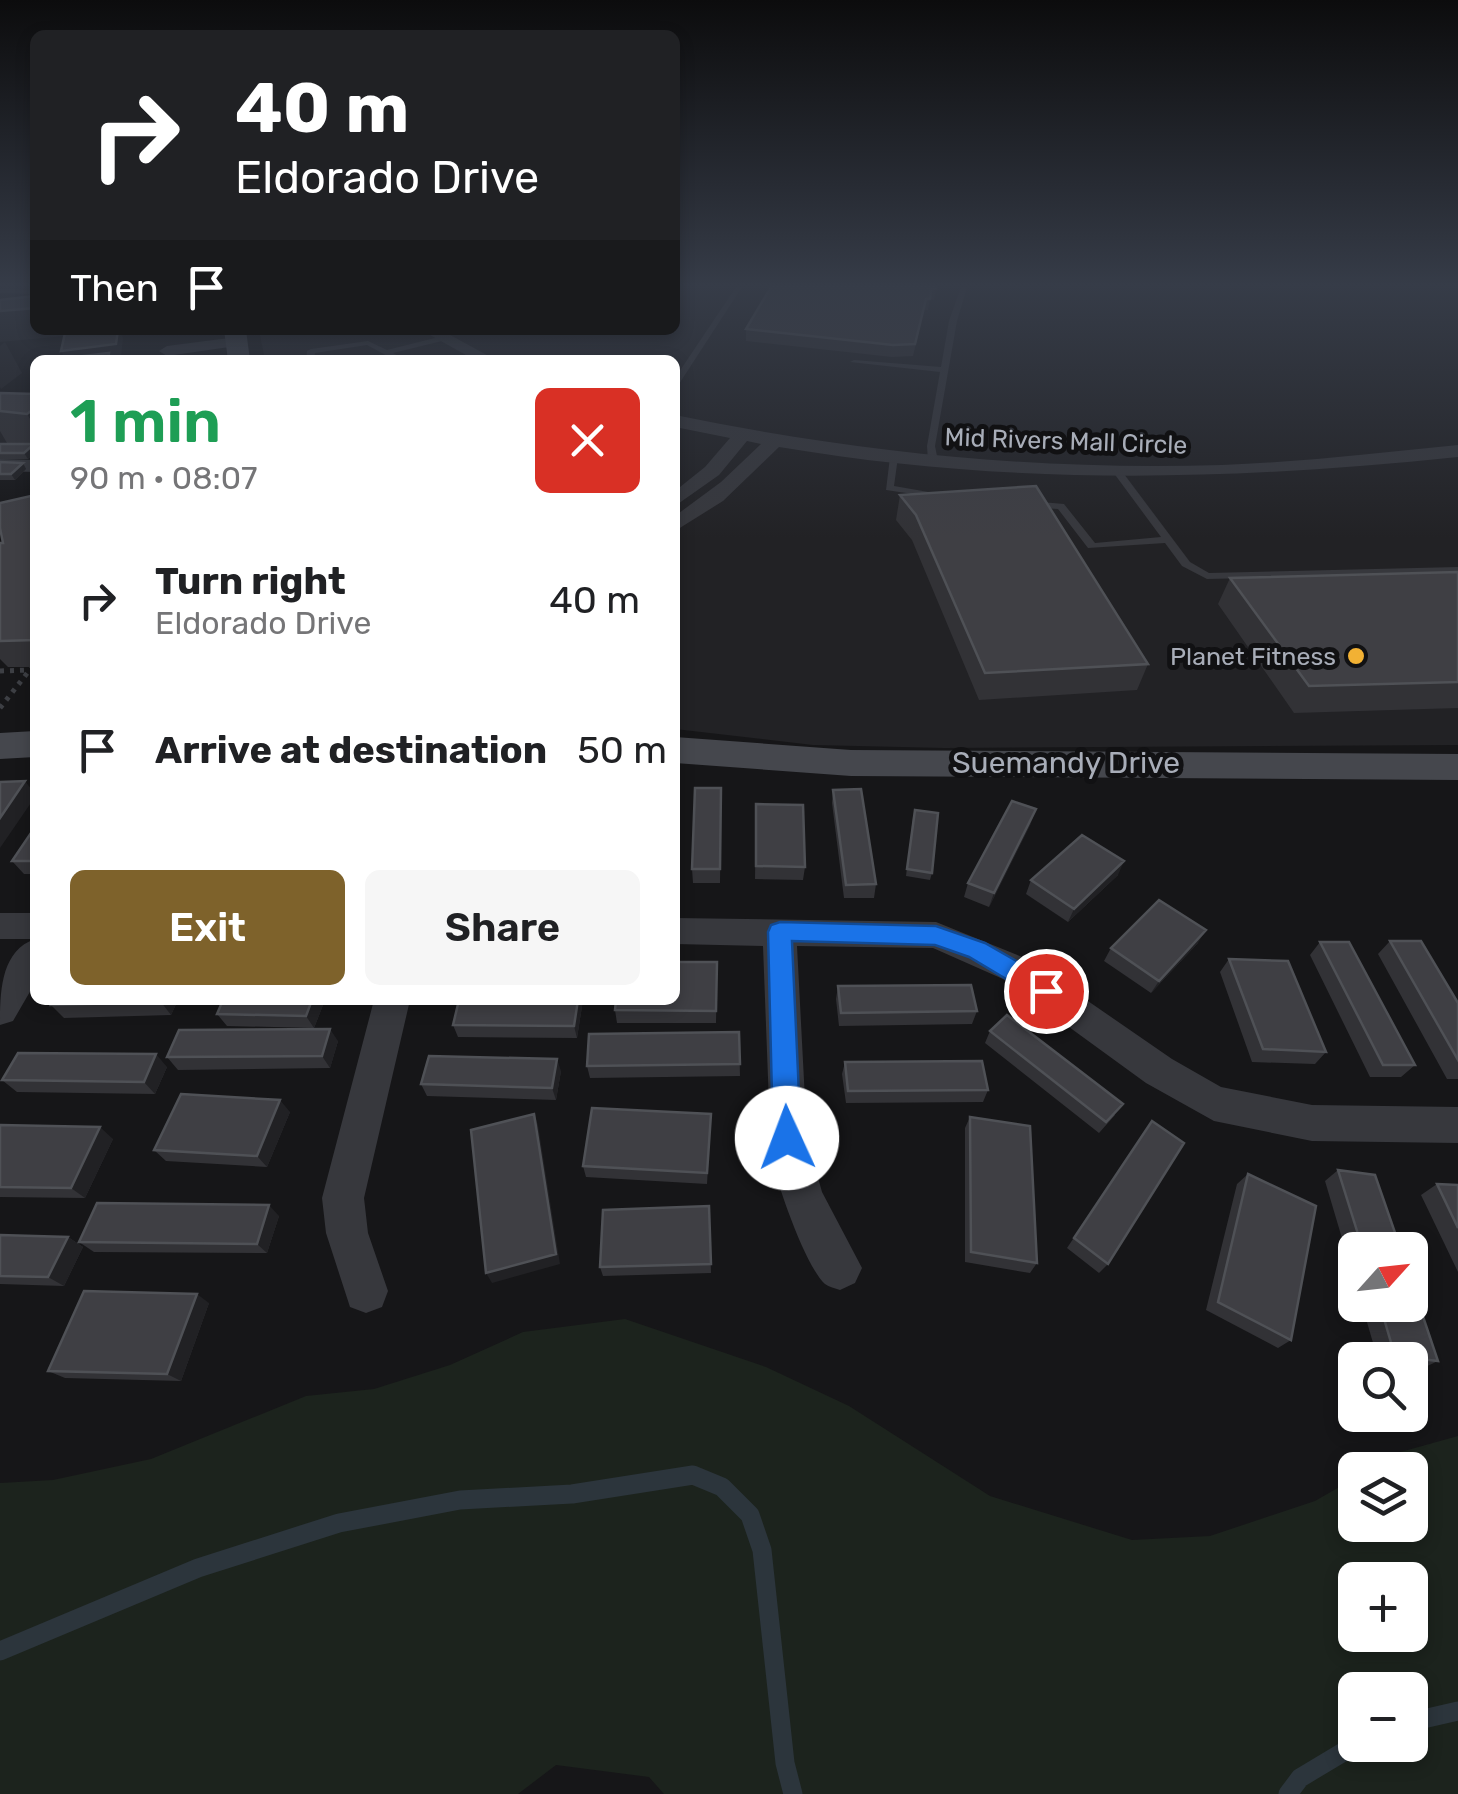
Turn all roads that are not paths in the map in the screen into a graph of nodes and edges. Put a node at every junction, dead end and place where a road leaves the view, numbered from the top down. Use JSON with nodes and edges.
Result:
{"nodes":[{"id":1,"x":945,"y":370,"type":"edge"},
{"id":2,"x":680,"y":423,"type":"edge"},
{"id":3,"x":741,"y":435,"type":"junction"},
{"id":4,"x":774,"y":440,"type":"junction"},
{"id":5,"x":1458,"y":451,"type":"edge"},
{"id":6,"x":1433,"y":454,"type":"junction"},
{"id":7,"x":894,"y":457,"type":"junction"},
{"id":8,"x":932,"y":461,"type":"junction"},
{"id":9,"x":0,"y":465,"type":"edge"},
{"id":10,"x":30,"y":466,"type":"edge"},
{"id":11,"x":1458,"y":471,"type":"edge"},
{"id":12,"x":1118,"y":472,"type":"junction"},
{"id":13,"x":680,"y":497,"type":"edge"},
{"id":14,"x":950,"y":498,"type":"edge"},
{"id":15,"x":1024,"y":503,"type":"edge"},
{"id":16,"x":680,"y":522,"type":"edge"},
{"id":17,"x":1168,"y":540,"type":"junction"},
{"id":18,"x":1458,"y":570,"type":"edge"},
{"id":19,"x":30,"y":744,"type":"edge"},
{"id":20,"x":0,"y":746,"type":"edge"},
{"id":21,"x":680,"y":750,"type":"edge"},
{"id":22,"x":1458,"y":767,"type":"edge"},
{"id":23,"x":0,"y":926,"type":"edge"},
{"id":24,"x":30,"y":926,"type":"edge"},
{"id":25,"x":680,"y":931,"type":"edge"},
{"id":26,"x":780,"y":932,"type":"junction"},
{"id":27,"x":30,"y":961,"type":"edge"},
{"id":28,"x":391,"y":1005,"type":"edge"},
{"id":29,"x":0,"y":1010,"type":"edge"},
{"id":30,"x":1458,"y":1125,"type":"edge"},
{"id":31,"x":840,"y":1268,"type":"dead end"},
{"id":32,"x":366,"y":1291,"type":"dead end"}],
"edges":[{"from":1,"to":8,"type":"lane"},
{"from":2,"to":3,"type":"street","name":"Mid Rivers Mall Circle"},
{"from":3,"to":4,"type":"street","name":"Mid Rivers Mall Circle"},
{"from":3,"to":13,"type":"street"},
{"from":4,"to":7,"type":"street","name":"Mid Rivers Mall Circle"},
{"from":4,"to":16,"type":"street"},
{"from":5,"to":6,"type":"street","name":"Mid Rivers Mall Circle"},
{"from":6,"to":11,"type":"street"},
{"from":6,"to":12,"type":"street","name":"Mid Rivers Mall Circle"},
{"from":7,"to":8,"type":"street","name":"Mid Rivers Mall Circle"},
{"from":7,"to":14,"type":"lane"},
{"from":8,"to":12,"type":"street","name":"Mid Rivers Mall Circle"},
{"from":9,"to":10,"type":"street"},
{"from":12,"to":17,"type":"lane"},
{"from":15,"to":17,"type":"lane"},
{"from":17,"to":18,"type":"lane"},
{"from":19,"to":20,"type":"street"},
{"from":21,"to":22,"type":"street","name":"Suemandy Drive"},
{"from":23,"to":24,"type":"street"},
{"from":25,"to":26,"type":"street"},
{"from":26,"to":30,"type":"street"},
{"from":26,"to":31,"type":"street"},
{"from":27,"to":29,"type":"street"},
{"from":28,"to":32,"type":"street"}]}
